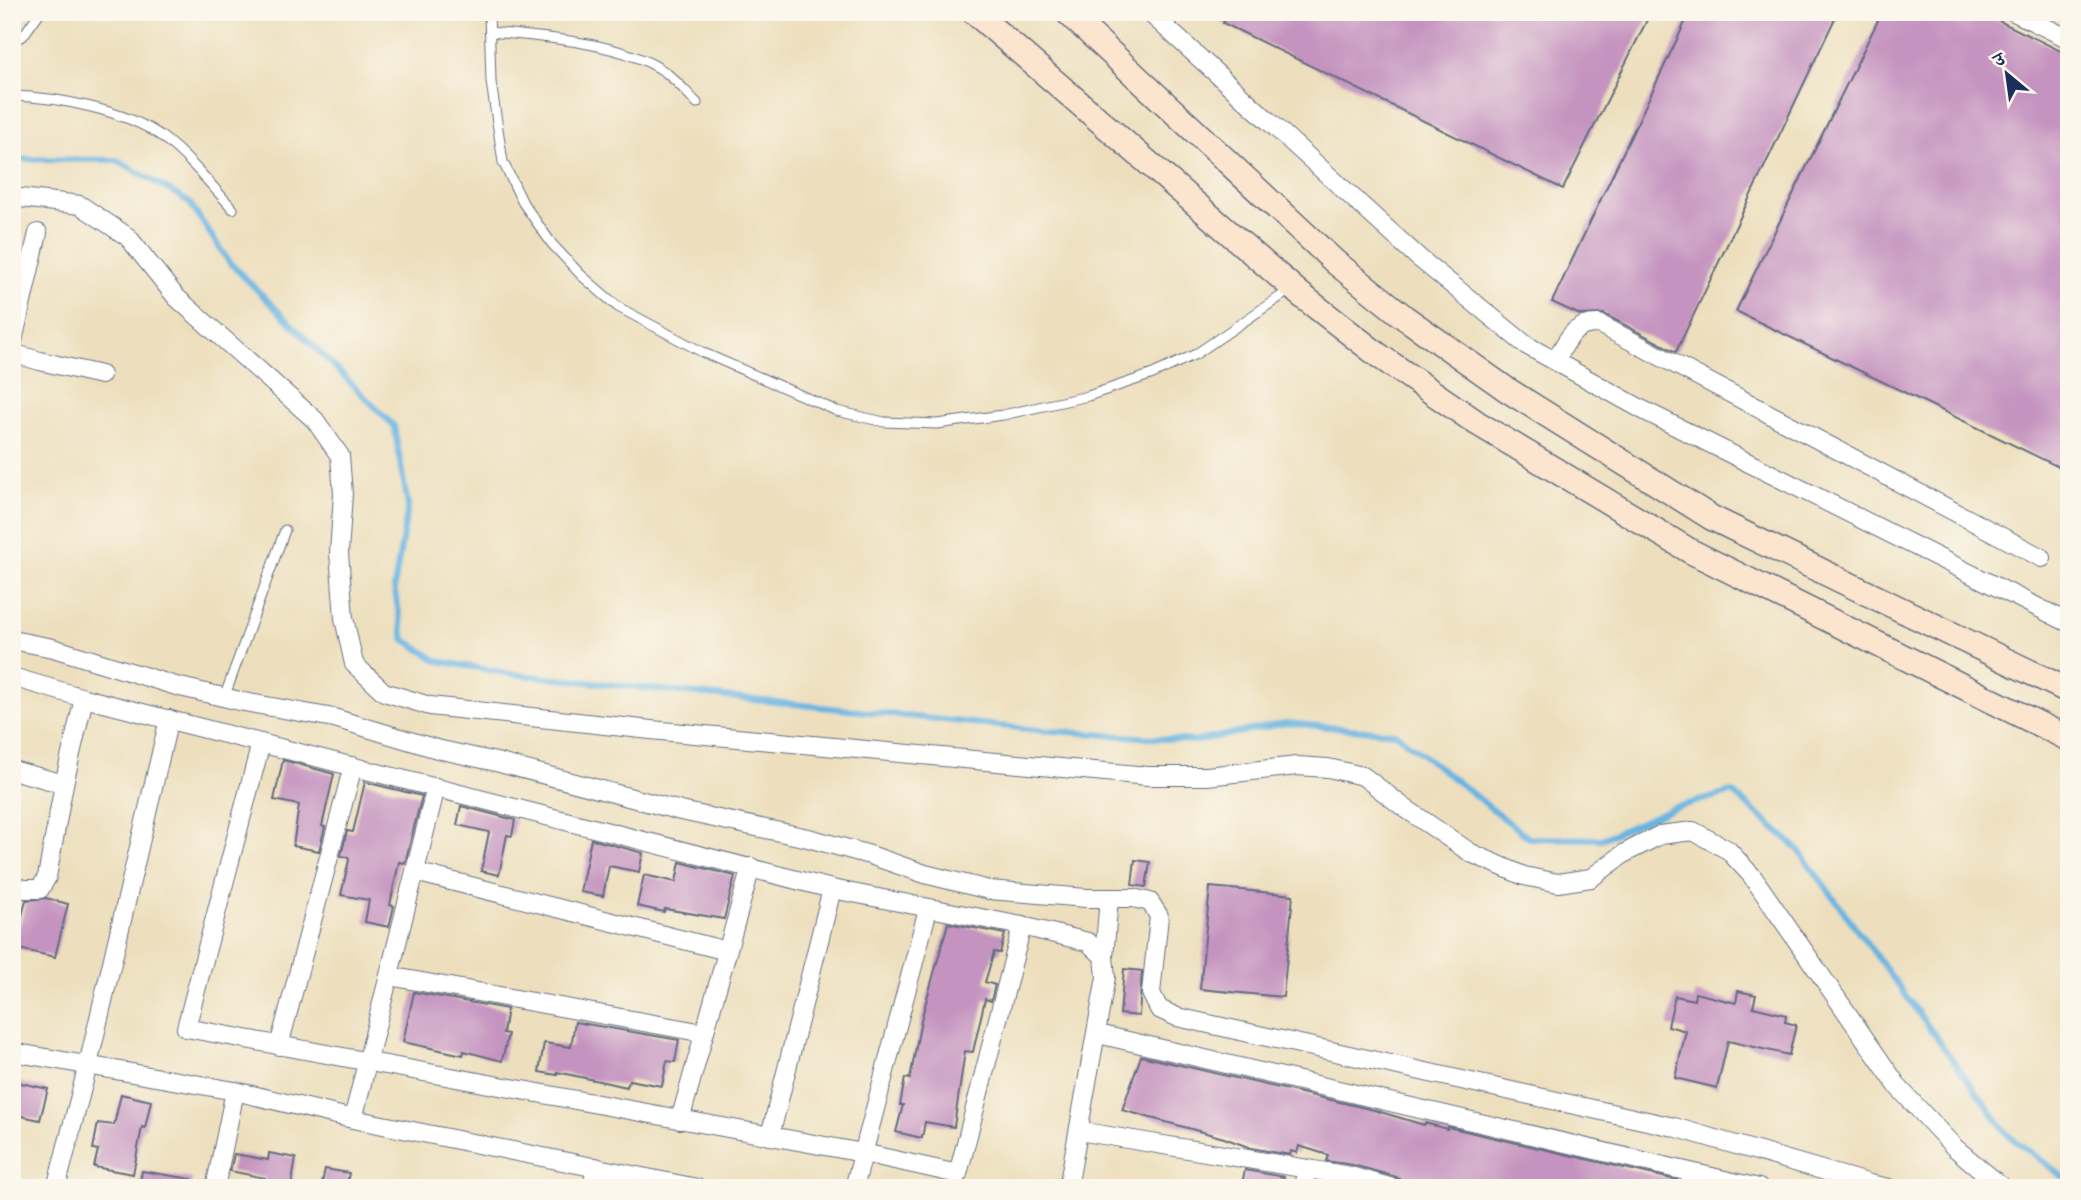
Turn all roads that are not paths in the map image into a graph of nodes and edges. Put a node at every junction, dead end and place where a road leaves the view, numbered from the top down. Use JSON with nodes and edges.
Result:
{"nodes":[{"id":1,"x":40,"y":12,"type":"edge"},
{"id":2,"x":489,"y":12,"type":"edge"},
{"id":3,"x":974,"y":12,"type":"edge"},
{"id":4,"x":1067,"y":12,"type":"edge"},
{"id":5,"x":1149,"y":12,"type":"edge"},
{"id":6,"x":2014,"y":12,"type":"edge"},
{"id":7,"x":490,"y":32,"type":"junction"},
{"id":8,"x":2069,"y":39,"type":"edge"},
{"id":9,"x":12,"y":41,"type":"edge"},
{"id":10,"x":12,"y":96,"type":"edge"},
{"id":11,"x":697,"y":103,"type":"dead end"},
{"id":12,"x":12,"y":197,"type":"edge"},
{"id":13,"x":233,"y":209,"type":"dead end"},
{"id":14,"x":38,"y":233,"type":"dead end"},
{"id":15,"x":1293,"y":288,"type":"junction"},
{"id":16,"x":12,"y":345,"type":"edge"},
{"id":17,"x":12,"y":353,"type":"edge"},
{"id":18,"x":1555,"y":361,"type":"junction"},
{"id":19,"x":101,"y":375,"type":"dead end"},
{"id":20,"x":285,"y":530,"type":"dead end"},
{"id":21,"x":2042,"y":558,"type":"dead end"},
{"id":22,"x":2069,"y":623,"type":"edge"},
{"id":23,"x":12,"y":640,"type":"edge"},
{"id":24,"x":12,"y":677,"type":"edge"},
{"id":25,"x":2069,"y":691,"type":"edge"},
{"id":26,"x":84,"y":698,"type":"junction"},
{"id":27,"x":225,"y":698,"type":"junction"},
{"id":28,"x":169,"y":719,"type":"junction"},
{"id":29,"x":2069,"y":739,"type":"edge"},
{"id":30,"x":261,"y":743,"type":"junction"},
{"id":31,"x":353,"y":766,"type":"junction"},
{"id":32,"x":12,"y":770,"type":"edge"},
{"id":33,"x":64,"y":784,"type":"junction"},
{"id":34,"x":436,"y":787,"type":"junction"},
{"id":35,"x":751,"y":867,"type":"junction"},
{"id":36,"x":415,"y":872,"type":"junction"},
{"id":37,"x":12,"y":886,"type":"edge"},
{"id":38,"x":832,"y":888,"type":"junction"},
{"id":39,"x":1110,"y":898,"type":"junction"},
{"id":40,"x":928,"y":909,"type":"junction"},
{"id":41,"x":1022,"y":926,"type":"junction"},
{"id":42,"x":727,"y":951,"type":"junction"},
{"id":43,"x":1104,"y":957,"type":"junction"},
{"id":44,"x":389,"y":976,"type":"junction"},
{"id":45,"x":704,"y":1033,"type":"junction"},
{"id":46,"x":1098,"y":1034,"type":"junction"},
{"id":47,"x":279,"y":1046,"type":"junction"},
{"id":48,"x":12,"y":1052,"type":"edge"},
{"id":49,"x":368,"y":1062,"type":"junction"},
{"id":50,"x":88,"y":1065,"type":"junction"},
{"id":51,"x":235,"y":1091,"type":"junction"},
{"id":52,"x":353,"y":1119,"type":"junction"},
{"id":53,"x":680,"y":1120,"type":"junction"},
{"id":54,"x":1079,"y":1131,"type":"junction"},
{"id":55,"x":770,"y":1136,"type":"junction"},
{"id":56,"x":863,"y":1153,"type":"junction"},
{"id":57,"x":596,"y":1167,"type":"junction"},
{"id":58,"x":1308,"y":1169,"type":"junction"},
{"id":59,"x":56,"y":1188,"type":"edge"},
{"id":60,"x":215,"y":1188,"type":"edge"},
{"id":61,"x":592,"y":1188,"type":"edge"},
{"id":62,"x":697,"y":1188,"type":"edge"},
{"id":63,"x":853,"y":1188,"type":"edge"},
{"id":64,"x":1068,"y":1188,"type":"edge"},
{"id":65,"x":1303,"y":1188,"type":"edge"},
{"id":66,"x":1393,"y":1188,"type":"edge"},
{"id":67,"x":1759,"y":1188,"type":"edge"},
{"id":68,"x":1889,"y":1188,"type":"edge"},
{"id":69,"x":2003,"y":1188,"type":"edge"}],
"edges":[{"from":1,"to":9,"type":"lane"},
{"from":2,"to":7,"type":"lane"},
{"from":3,"to":15,"type":"main road"},
{"from":4,"to":25,"type":"main road"},
{"from":5,"to":18,"type":"street"},
{"from":6,"to":8,"type":"street"},
{"from":7,"to":11,"type":"lane"},
{"from":7,"to":15,"type":"lane"},
{"from":10,"to":13,"type":"lane"},
{"from":12,"to":69,"type":"street"},
{"from":14,"to":16,"type":"street"},
{"from":15,"to":29,"type":"main road"},
{"from":17,"to":19,"type":"street"},
{"from":18,"to":21,"type":"street"},
{"from":18,"to":22,"type":"street"},
{"from":20,"to":27,"type":"lane"},
{"from":23,"to":27,"type":"street"},
{"from":24,"to":26,"type":"street"},
{"from":26,"to":28,"type":"street"},
{"from":26,"to":33,"type":"street"},
{"from":27,"to":39,"type":"street"},
{"from":28,"to":30,"type":"street"},
{"from":28,"to":50,"type":"street"},
{"from":30,"to":31,"type":"street"},
{"from":30,"to":47,"type":"street"},
{"from":31,"to":34,"type":"street"},
{"from":31,"to":47,"type":"street"},
{"from":32,"to":33,"type":"street"},
{"from":33,"to":37,"type":"street"},
{"from":34,"to":35,"type":"street"},
{"from":34,"to":36,"type":"street"},
{"from":35,"to":38,"type":"street"},
{"from":35,"to":42,"type":"street"},
{"from":36,"to":42,"type":"street"},
{"from":36,"to":44,"type":"street"},
{"from":38,"to":40,"type":"street"},
{"from":38,"to":55,"type":"street"},
{"from":39,"to":43,"type":"street"},
{"from":39,"to":68,"type":"street"},
{"from":40,"to":41,"type":"street"},
{"from":40,"to":56,"type":"street"},
{"from":41,"to":43,"type":"street"},
{"from":41,"to":56,"type":"street"},
{"from":42,"to":45,"type":"street"},
{"from":43,"to":46,"type":"street"},
{"from":44,"to":45,"type":"street"},
{"from":44,"to":49,"type":"street"},
{"from":45,"to":53,"type":"street"},
{"from":46,"to":54,"type":"street"},
{"from":46,"to":67,"type":"street"},
{"from":47,"to":49,"type":"street"},
{"from":48,"to":50,"type":"street"},
{"from":49,"to":52,"type":"street"},
{"from":49,"to":53,"type":"street"},
{"from":50,"to":51,"type":"street"},
{"from":50,"to":59,"type":"street"},
{"from":51,"to":52,"type":"street"},
{"from":51,"to":60,"type":"street"},
{"from":52,"to":57,"type":"street"},
{"from":53,"to":55,"type":"street"},
{"from":54,"to":58,"type":"street"},
{"from":54,"to":64,"type":"street"},
{"from":55,"to":56,"type":"street"},
{"from":56,"to":63,"type":"street"},
{"from":57,"to":61,"type":"street"},
{"from":57,"to":62,"type":"street"},
{"from":58,"to":65,"type":"street"},
{"from":58,"to":66,"type":"street"}]}
